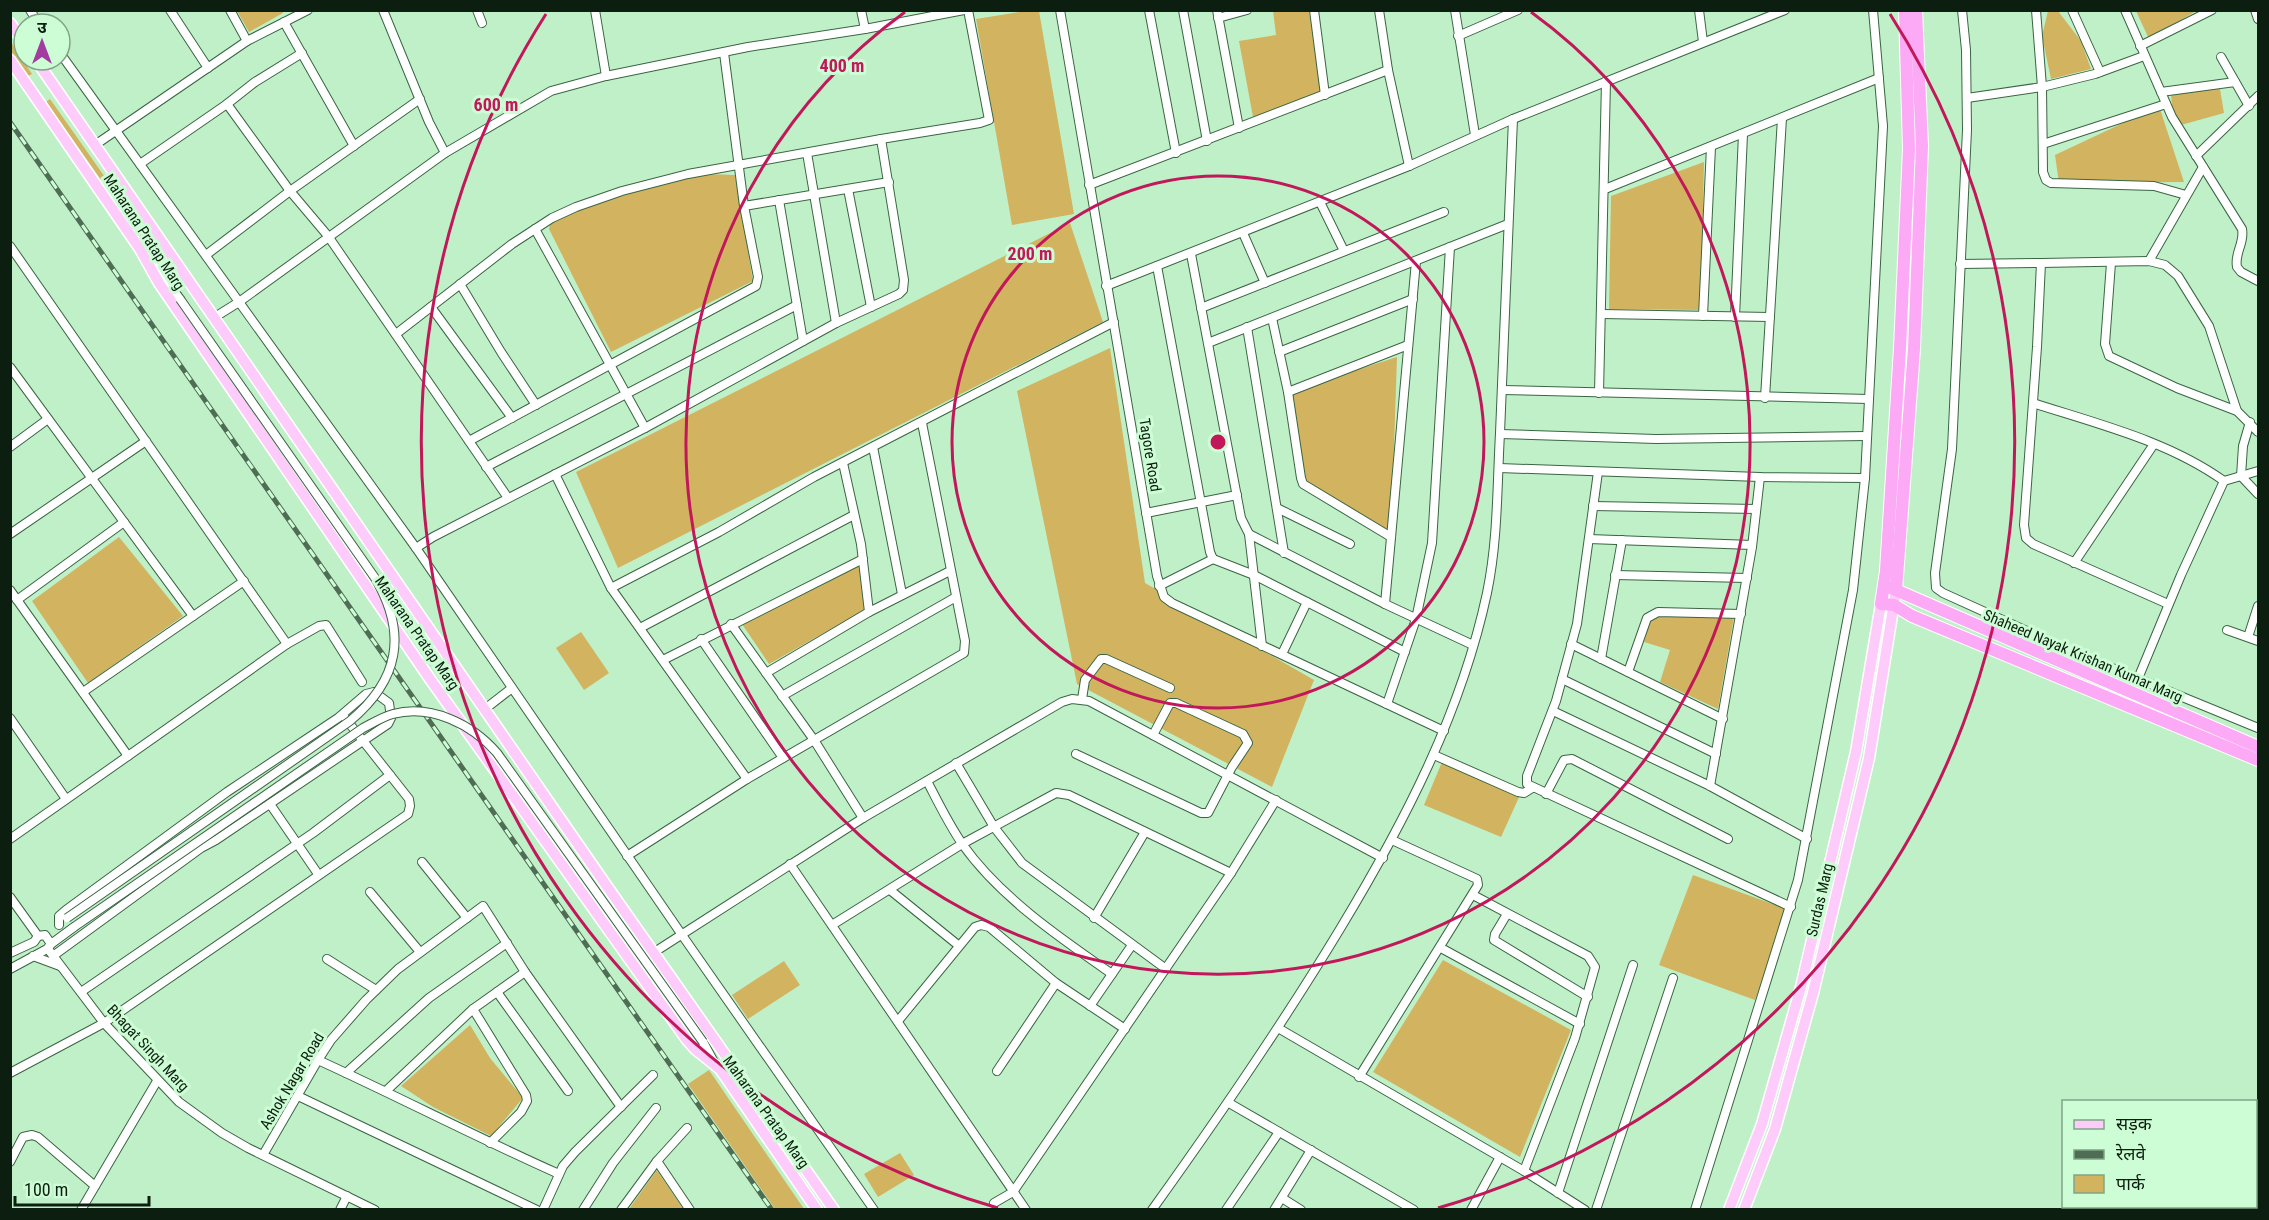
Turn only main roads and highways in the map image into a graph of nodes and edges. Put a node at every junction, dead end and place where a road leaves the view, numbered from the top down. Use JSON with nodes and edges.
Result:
{"nodes":[{"id":1,"x":1905,"y":10,"type":"edge"},
{"id":2,"x":1916,"y":10,"type":"edge"},
{"id":3,"x":10,"y":60,"type":"edge"},
{"id":4,"x":44,"y":72,"type":"edge"},
{"id":5,"x":51,"y":82,"type":"junction"},
{"id":6,"x":31,"y":91,"type":"junction"},
{"id":7,"x":1890,"y":588,"type":"junction"},
{"id":8,"x":1888,"y":604,"type":"junction"},
{"id":9,"x":501,"y":732,"type":"junction"},
{"id":10,"x":2259,"y":747,"type":"edge"},
{"id":11,"x":480,"y":748,"type":"junction"},
{"id":12,"x":2259,"y":760,"type":"edge"},
{"id":13,"x":825,"y":1208,"type":"edge"},
{"id":14,"x":1729,"y":1209,"type":"edge"},
{"id":15,"x":1744,"y":1209,"type":"edge"}],
"edges":[{"from":1,"to":7,"type":"highway"},
{"from":2,"to":7,"type":"highway"},
{"from":3,"to":6,"type":"main road","name":"Maharana Pratap Marg"},
{"from":4,"to":5,"type":"main road","name":"Maharana Pratap Marg"},
{"from":5,"to":6,"type":"main road"},
{"from":5,"to":9,"type":"main road","name":"Maharana Pratap Marg"},
{"from":6,"to":11,"type":"main road","name":"Maharana Pratap Marg"},
{"from":7,"to":8,"type":"highway"},
{"from":7,"to":10,"type":"highway","name":"Shaheed Nayak Krishan Kumar Marg"},
{"from":8,"to":12,"type":"highway"},
{"from":8,"to":14,"type":"main road","name":"Surdas Marg"},
{"from":8,"to":15,"type":"main road","name":"Surdas Marg"},
{"from":9,"to":11,"type":"main road"},
{"from":9,"to":13,"type":"main road","name":"Maharana Pratap Marg"},
{"from":11,"to":13,"type":"main road","name":"Maharana Pratap Marg"}]}
